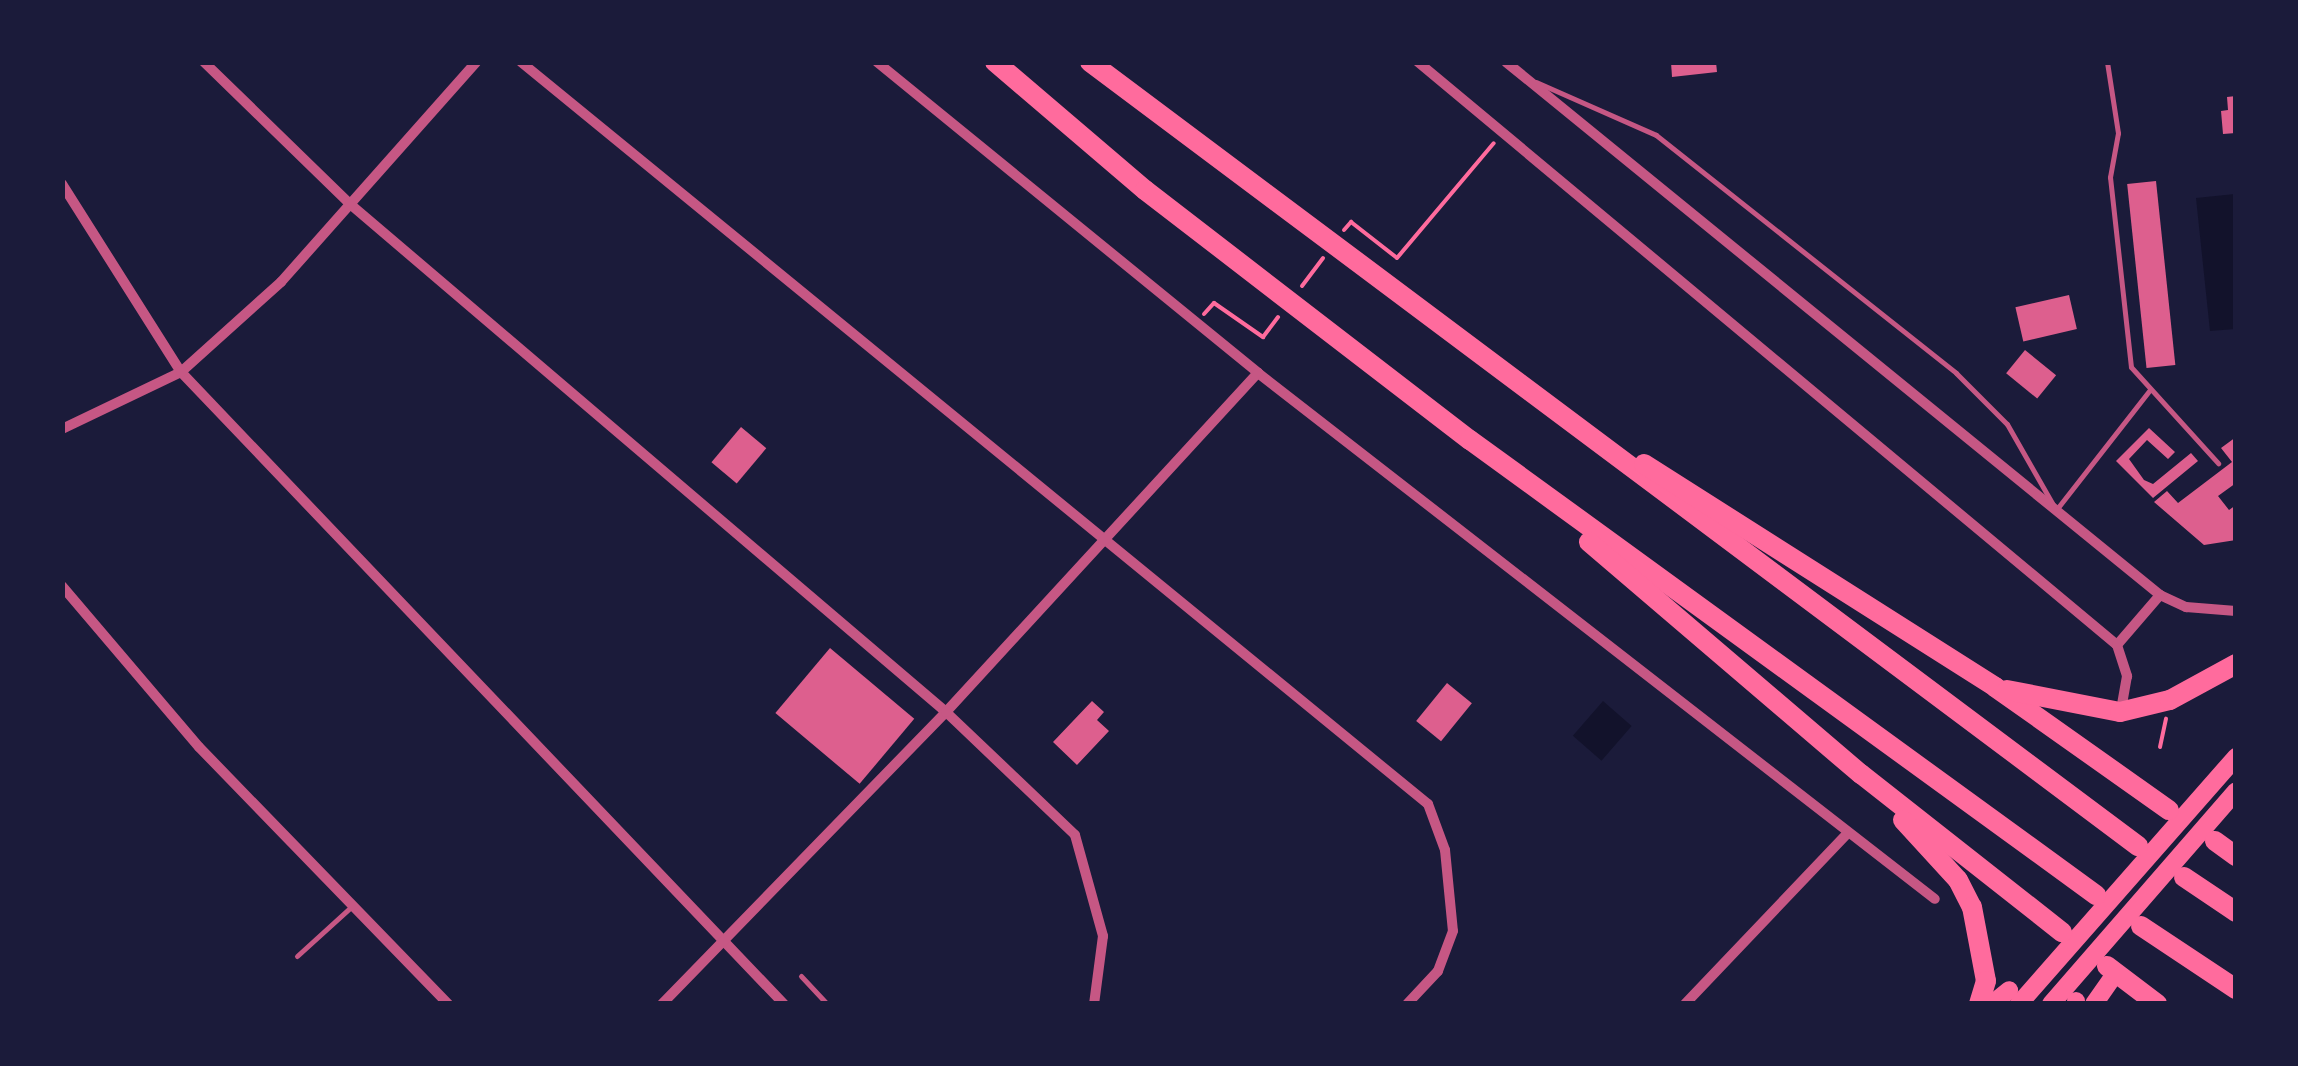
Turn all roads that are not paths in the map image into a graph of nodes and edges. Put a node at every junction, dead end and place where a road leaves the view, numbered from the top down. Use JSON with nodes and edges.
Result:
{"nodes":[{"id":1,"x":204,"y":62,"type":"edge"},
{"id":2,"x":476,"y":62,"type":"edge"},
{"id":3,"x":520,"y":62,"type":"edge"},
{"id":4,"x":877,"y":62,"type":"edge"},
{"id":5,"x":995,"y":62,"type":"edge"},
{"id":6,"x":1090,"y":62,"type":"edge"},
{"id":7,"x":1418,"y":62,"type":"edge"},
{"id":8,"x":1506,"y":62,"type":"edge"},
{"id":9,"x":2106,"y":62,"type":"edge"},
{"id":10,"x":1516,"y":73,"type":"junction"},
{"id":11,"x":62,"y":184,"type":"edge"},
{"id":12,"x":350,"y":204,"type":"junction"},
{"id":13,"x":181,"y":372,"type":"junction"},
{"id":14,"x":1258,"y":373,"type":"junction"},
{"id":15,"x":1510,"y":379,"type":"junction"},
{"id":16,"x":2149,"y":392,"type":"junction"},
{"id":17,"x":62,"y":430,"type":"edge"},
{"id":18,"x":1470,"y":440,"type":"junction"},
{"id":19,"x":2218,"y":463,"type":"dead end"},
{"id":20,"x":2056,"y":510,"type":"junction"},
{"id":21,"x":1102,"y":542,"type":"junction"},
{"id":22,"x":62,"y":586,"type":"edge"},
{"id":23,"x":2160,"y":594,"type":"junction"},
{"id":24,"x":2236,"y":611,"type":"edge"},
{"id":25,"x":2118,"y":645,"type":"junction"},
{"id":26,"x":2236,"y":664,"type":"edge"},
{"id":27,"x":1996,"y":687,"type":"junction"},
{"id":28,"x":946,"y":712,"type":"junction"},
{"id":29,"x":2120,"y":712,"type":"junction"},
{"id":30,"x":2236,"y":757,"type":"edge"},
{"id":31,"x":1861,"y":774,"type":"junction"},
{"id":32,"x":2236,"y":792,"type":"edge"},
{"id":33,"x":2169,"y":810,"type":"dead end"},
{"id":34,"x":1847,"y":834,"type":"junction"},
{"id":35,"x":2215,"y":841,"type":"dead end"},
{"id":36,"x":2138,"y":846,"type":"dead end"},
{"id":37,"x":2236,"y":854,"type":"edge"},
{"id":38,"x":2184,"y":877,"type":"dead end"},
{"id":39,"x":2096,"y":895,"type":"dead end"},
{"id":40,"x":1935,"y":899,"type":"dead end"},
{"id":41,"x":353,"y":906,"type":"junction"},
{"id":42,"x":2236,"y":912,"type":"edge"},
{"id":43,"x":2142,"y":926,"type":"dead end"},
{"id":44,"x":2062,"y":932,"type":"dead end"},
{"id":45,"x":726,"y":942,"type":"junction"},
{"id":46,"x":297,"y":956,"type":"dead end"},
{"id":47,"x":2111,"y":970,"type":"joint"},
{"id":48,"x":801,"y":976,"type":"dead end"},
{"id":49,"x":2236,"y":989,"type":"edge"},
{"id":50,"x":2014,"y":997,"type":"edge"},
{"id":51,"x":2082,"y":1003,"type":"edge"},
{"id":52,"x":448,"y":1004,"type":"edge"},
{"id":53,"x":662,"y":1004,"type":"edge"},
{"id":54,"x":784,"y":1004,"type":"edge"},
{"id":55,"x":827,"y":1004,"type":"edge"},
{"id":56,"x":1094,"y":1004,"type":"edge"},
{"id":57,"x":1407,"y":1004,"type":"edge"},
{"id":58,"x":1686,"y":1004,"type":"edge"},
{"id":59,"x":1978,"y":1004,"type":"edge"},
{"id":60,"x":1992,"y":1004,"type":"edge"},
{"id":61,"x":2052,"y":1004,"type":"edge"},
{"id":62,"x":2157,"y":1004,"type":"edge"}],
"edges":[{"from":1,"to":12,"type":"street"},
{"from":2,"to":12,"type":"street"},
{"from":3,"to":21,"type":"street"},
{"from":4,"to":14,"type":"street"},
{"from":5,"to":18,"type":"highway"},
{"from":6,"to":15,"type":"highway"},
{"from":7,"to":25,"type":"street"},
{"from":8,"to":10,"type":"street"},
{"from":9,"to":16,"type":"lane"},
{"from":10,"to":20,"type":"street"},
{"from":10,"to":20,"type":"lane"},
{"from":11,"to":13,"type":"street"},
{"from":12,"to":13,"type":"street"},
{"from":12,"to":28,"type":"street"},
{"from":13,"to":17,"type":"street"},
{"from":13,"to":45,"type":"street"},
{"from":14,"to":21,"type":"street"},
{"from":14,"to":34,"type":"street"},
{"from":15,"to":27,"type":"highway"},
{"from":15,"to":36,"type":"highway"},
{"from":16,"to":19,"type":"lane"},
{"from":16,"to":20,"type":"lane"},
{"from":18,"to":31,"type":"highway"},
{"from":18,"to":39,"type":"highway"},
{"from":20,"to":23,"type":"street"},
{"from":21,"to":28,"type":"street"},
{"from":21,"to":57,"type":"street"},
{"from":22,"to":41,"type":"street"},
{"from":23,"to":24,"type":"street"},
{"from":23,"to":25,"type":"street"},
{"from":25,"to":29,"type":"street"},
{"from":26,"to":29,"type":"highway"},
{"from":27,"to":29,"type":"highway"},
{"from":27,"to":33,"type":"highway"},
{"from":28,"to":45,"type":"street"},
{"from":28,"to":56,"type":"street"},
{"from":30,"to":50,"type":"main road"},
{"from":31,"to":44,"type":"highway"},
{"from":31,"to":59,"type":"highway"},
{"from":32,"to":61,"type":"main road"},
{"from":34,"to":40,"type":"street"},
{"from":34,"to":58,"type":"street"},
{"from":35,"to":37,"type":"highway"},
{"from":38,"to":42,"type":"highway"},
{"from":41,"to":46,"type":"lane"},
{"from":41,"to":52,"type":"street"},
{"from":43,"to":49,"type":"highway"},
{"from":45,"to":53,"type":"street"},
{"from":45,"to":54,"type":"street"},
{"from":47,"to":51,"type":"main road"},
{"from":47,"to":62,"type":"highway"},
{"from":48,"to":55,"type":"lane"},
{"from":50,"to":60,"type":"main road"}]}
